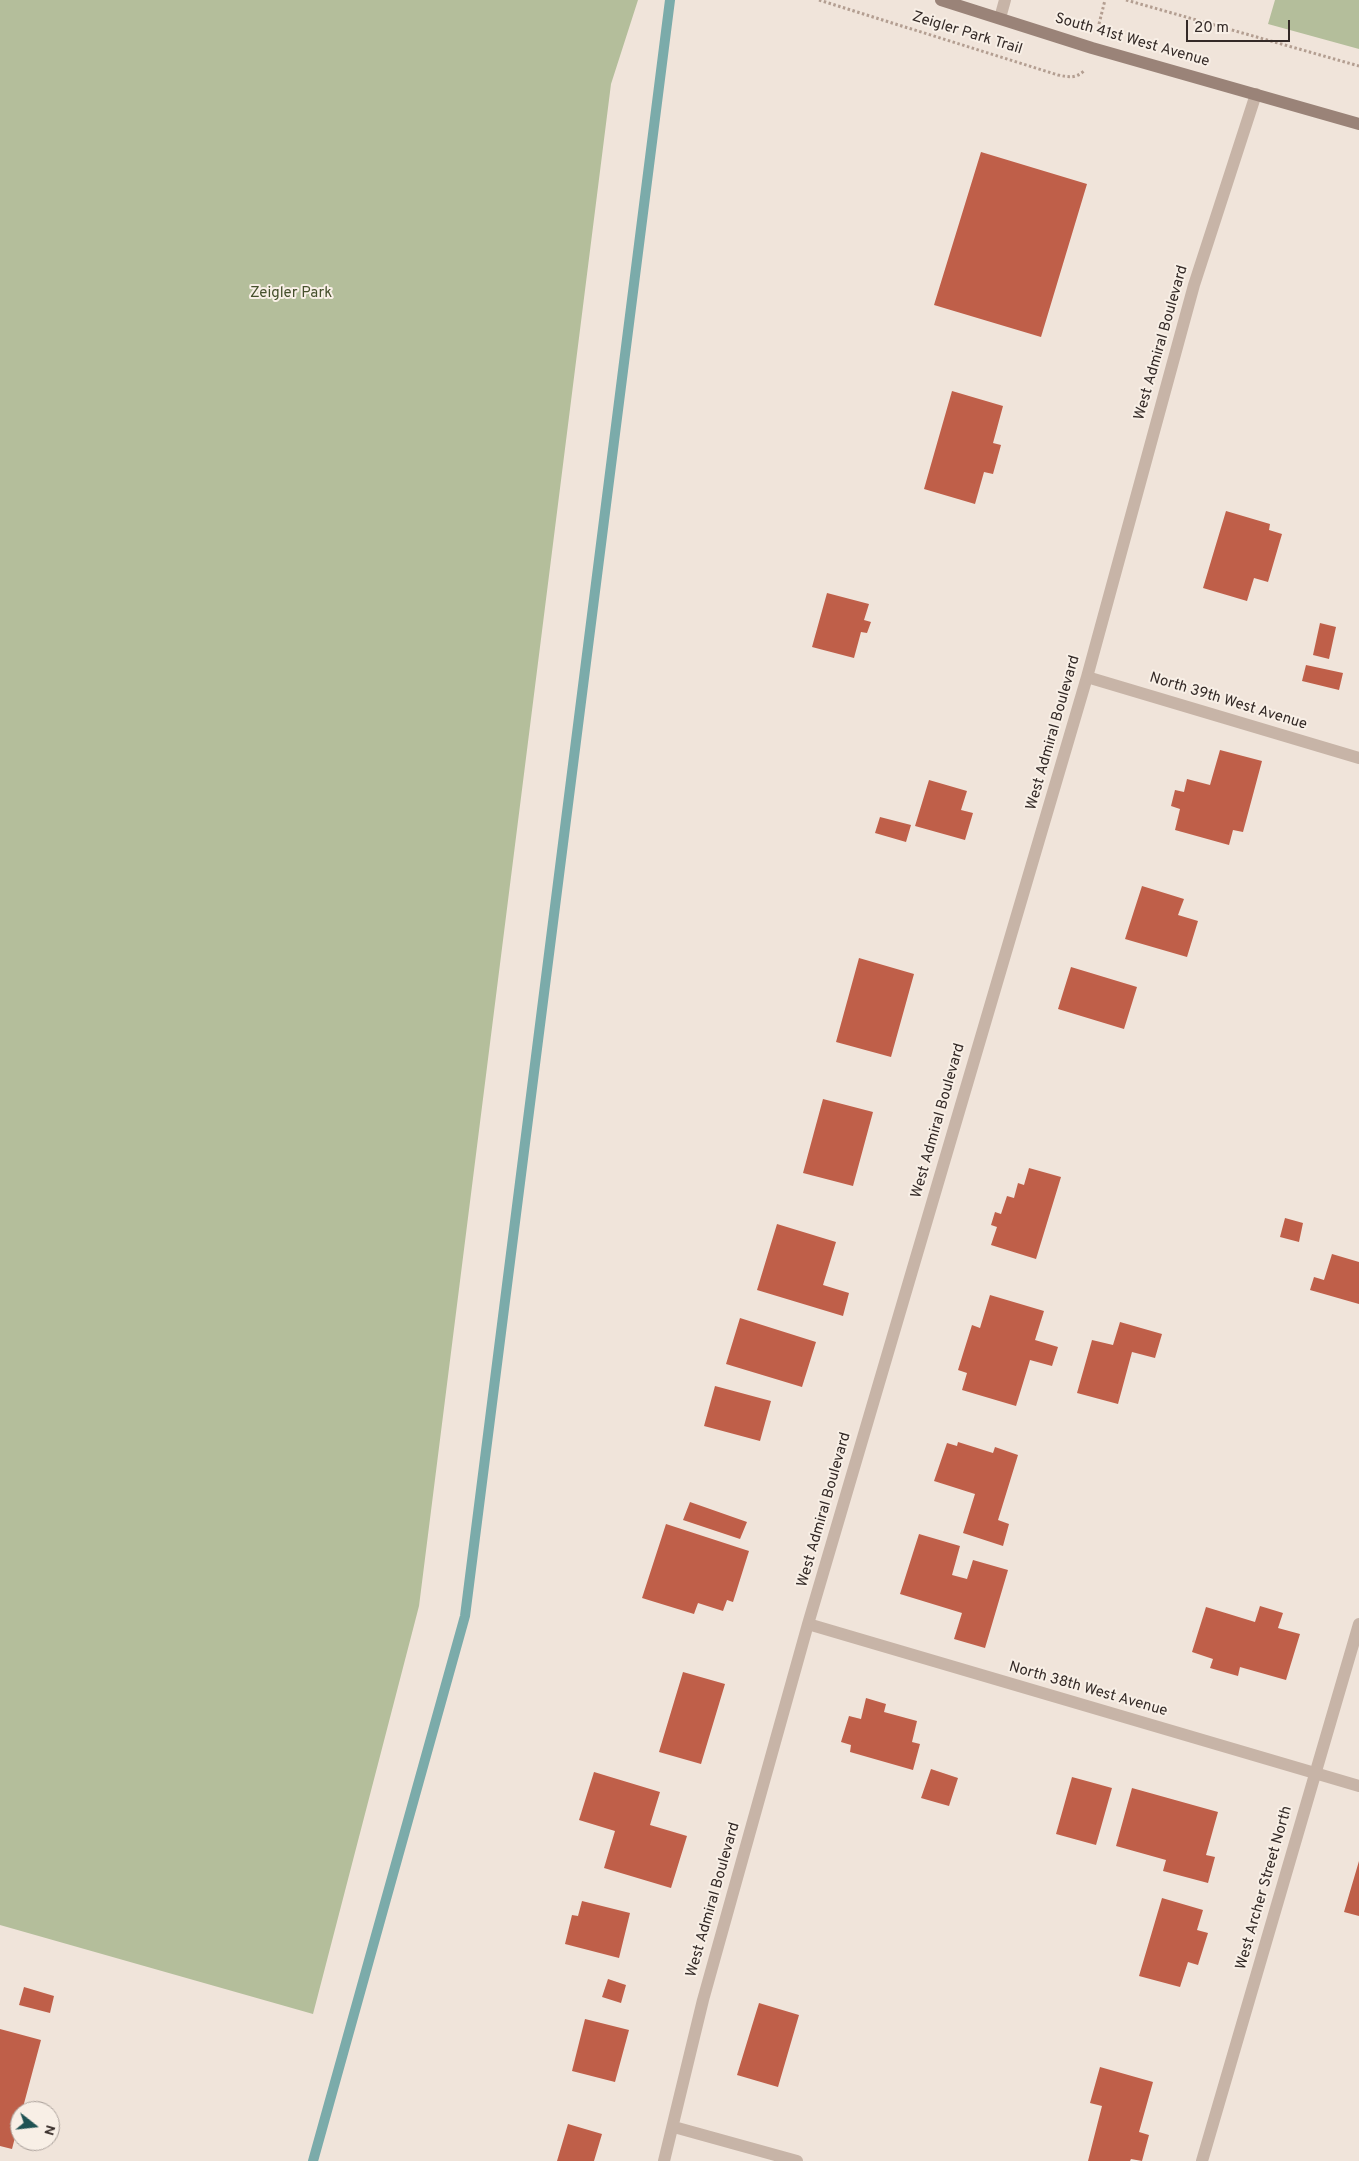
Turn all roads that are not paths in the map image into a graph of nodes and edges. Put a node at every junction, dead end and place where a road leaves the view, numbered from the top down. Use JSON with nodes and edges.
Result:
{"nodes":[{"id":1,"x":941,"y":0,"type":"edge"},
{"id":2,"x":1005,"y":0,"type":"edge"},
{"id":3,"x":1000,"y":18,"type":"junction"},
{"id":4,"x":1256,"y":94,"type":"junction"},
{"id":5,"x":1359,"y":124,"type":"edge"},
{"id":6,"x":1087,"y":677,"type":"junction"},
{"id":7,"x":1359,"y":758,"type":"edge"},
{"id":8,"x":808,"y":1624,"type":"junction"},
{"id":9,"x":1359,"y":1624,"type":"edge"},
{"id":10,"x":1316,"y":1774,"type":"junction"},
{"id":11,"x":1359,"y":1786,"type":"edge"},
{"id":12,"x":674,"y":2127,"type":"junction"},
{"id":13,"x":664,"y":2161,"type":"edge"},
{"id":14,"x":797,"y":2161,"type":"edge"},
{"id":15,"x":1202,"y":2161,"type":"edge"}],
"edges":[{"from":1,"to":3,"type":"street","name":"South 41st West Avenue"},
{"from":2,"to":3,"type":"street"},
{"from":3,"to":4,"type":"street","name":"South 41st West Avenue"},
{"from":4,"to":5,"type":"street","name":"South 41st West Avenue"},
{"from":4,"to":6,"type":"street","name":"West Admiral Boulevard"},
{"from":6,"to":7,"type":"street","name":"North 39th West Avenue"},
{"from":6,"to":8,"type":"street","name":"West Admiral Boulevard"},
{"from":8,"to":10,"type":"street","name":"North 38th West Avenue"},
{"from":8,"to":12,"type":"street","name":"West Admiral Boulevard"},
{"from":9,"to":10,"type":"street","name":"West Archer Street North"},
{"from":10,"to":11,"type":"street","name":"North 38th West Avenue"},
{"from":10,"to":15,"type":"street","name":"West Archer Street North"},
{"from":12,"to":13,"type":"street","name":"West Admiral Boulevard"},
{"from":12,"to":14,"type":"street"}]}
